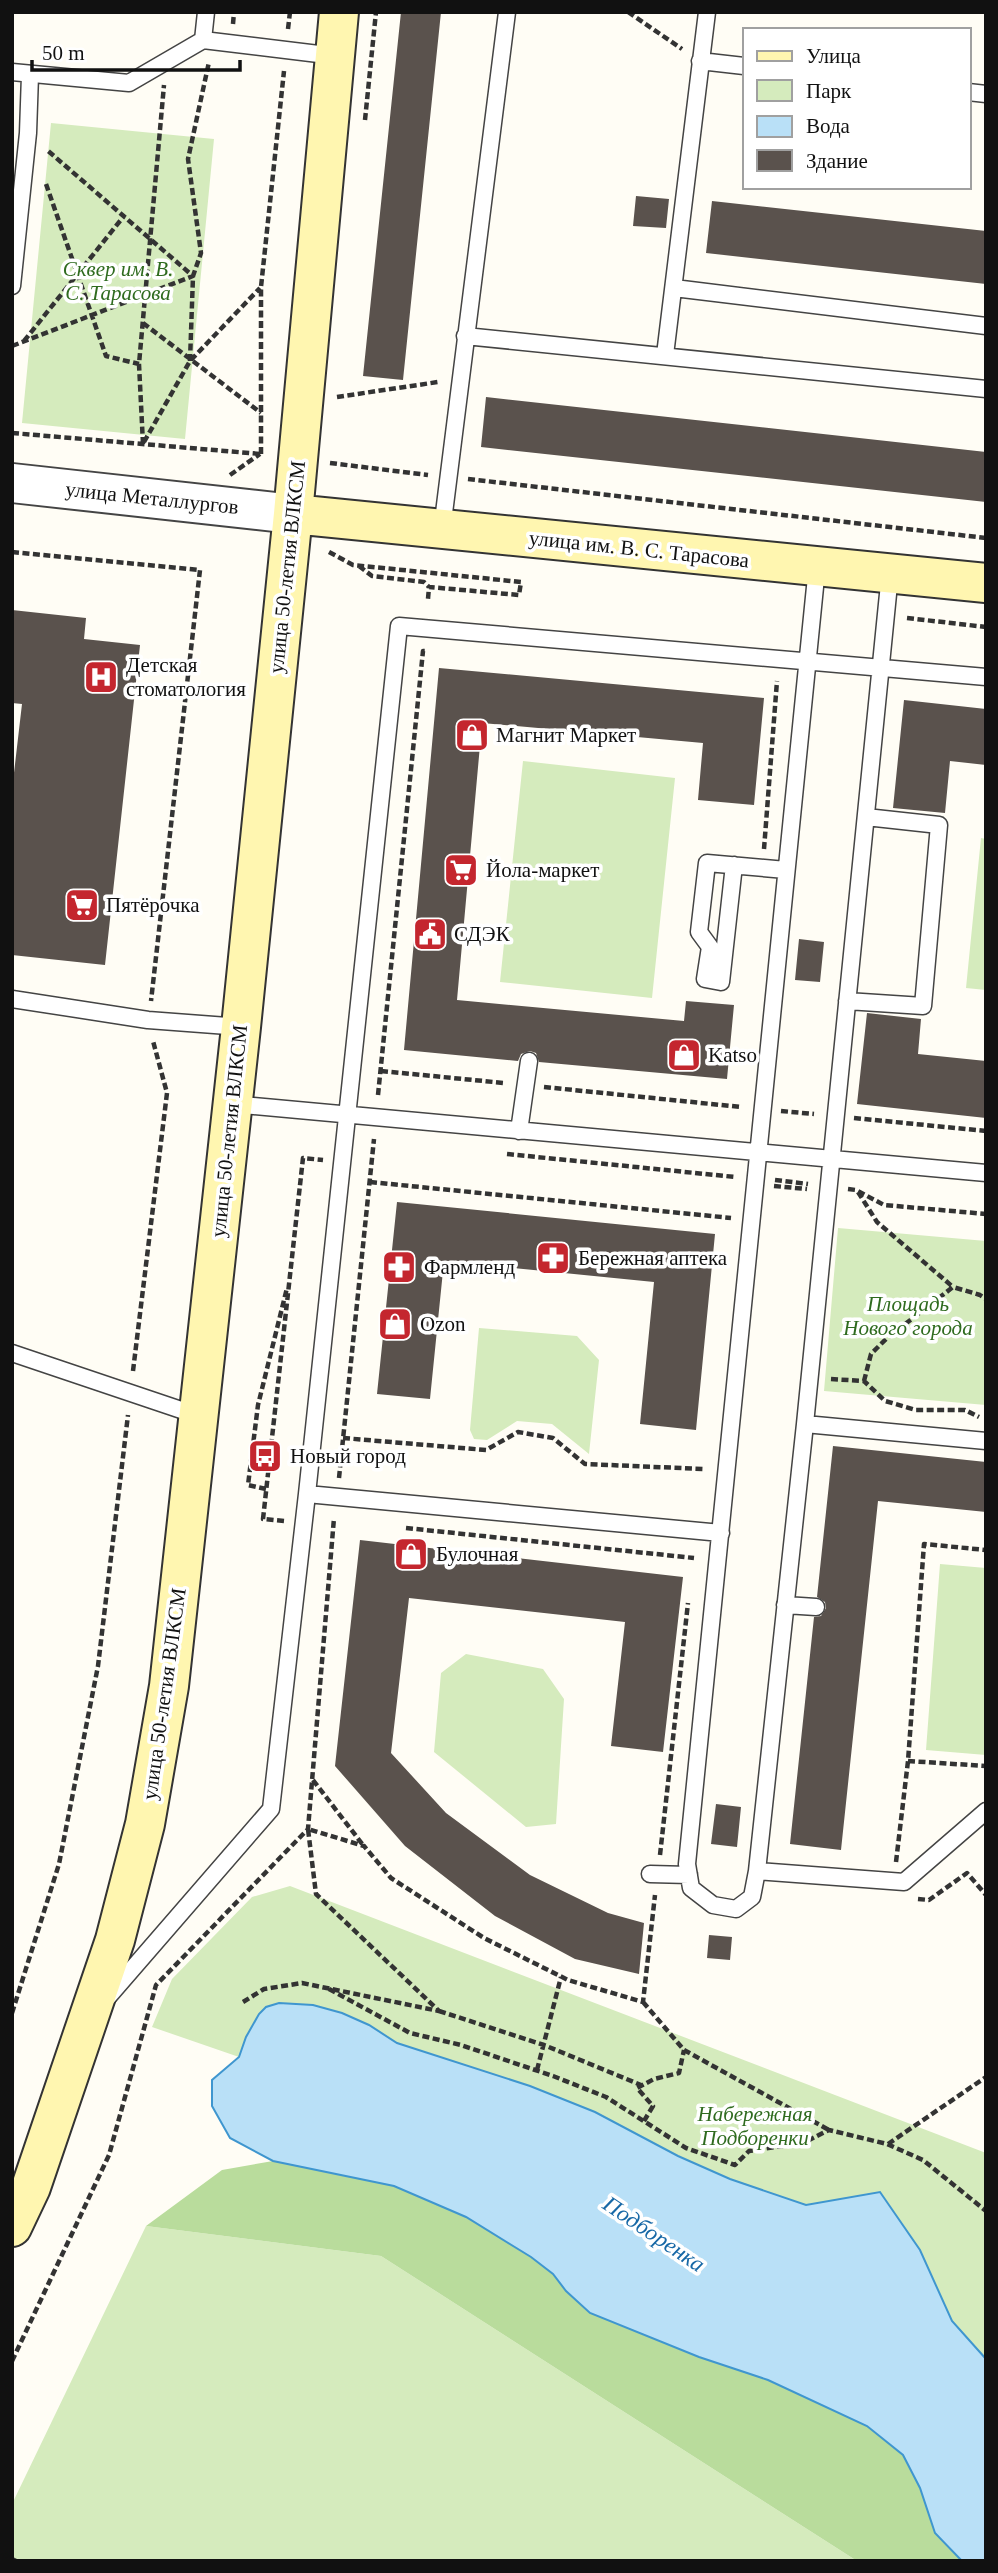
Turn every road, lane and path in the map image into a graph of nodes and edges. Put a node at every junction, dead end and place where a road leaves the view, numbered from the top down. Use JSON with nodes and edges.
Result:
{"nodes":[{"id":1,"x":206,"y":12,"type":"edge"},
{"id":2,"x":234,"y":12,"type":"edge"},
{"id":3,"x":339,"y":12,"type":"edge"},
{"id":4,"x":507,"y":12,"type":"edge"},
{"id":5,"x":628,"y":12,"type":"edge"},
{"id":6,"x":707,"y":12,"type":"edge"},
{"id":7,"x":208,"y":41,"type":"junction"},
{"id":8,"x":287,"y":49,"type":"junction"},
{"id":9,"x":335,"y":56,"type":"junction"},
{"id":10,"x":700,"y":61,"type":"junction"},
{"id":11,"x":166,"y":62,"type":"junction"},
{"id":12,"x":743,"y":66,"type":"edge"},
{"id":13,"x":12,"y":72,"type":"edge"},
{"id":14,"x":30,"y":75,"type":"junction"},
{"id":15,"x":28,"y":133,"type":"junction"},
{"id":16,"x":124,"y":216,"type":"junction"},
{"id":17,"x":150,"y":239,"type":"junction"},
{"id":18,"x":77,"y":275,"type":"junction"},
{"id":19,"x":193,"y":276,"type":"junction"},
{"id":20,"x":12,"y":286,"type":"edge"},
{"id":21,"x":261,"y":288,"type":"junction"},
{"id":22,"x":674,"y":288,"type":"junction"},
{"id":23,"x":145,"y":295,"type":"junction"},
{"id":24,"x":91,"y":315,"type":"junction"},
{"id":25,"x":142,"y":322,"type":"junction"},
{"id":26,"x":986,"y":326,"type":"edge"},
{"id":27,"x":466,"y":336,"type":"junction"},
{"id":28,"x":23,"y":342,"type":"junction"},
{"id":29,"x":12,"y":346,"type":"edge"},
{"id":30,"x":665,"y":355,"type":"junction"},
{"id":31,"x":190,"y":361,"type":"junction"},
{"id":32,"x":139,"y":364,"type":"junction"},
{"id":33,"x":460,"y":379,"type":"junction"},
{"id":34,"x":986,"y":389,"type":"edge"},
{"id":35,"x":337,"y":397,"type":"dead end"},
{"id":36,"x":261,"y":414,"type":"junction"},
{"id":37,"x":12,"y":433,"type":"edge"},
{"id":38,"x":142,"y":444,"type":"junction"},
{"id":39,"x":261,"y":454,"type":"junction"},
{"id":40,"x":330,"y":464,"type":"dead end"},
{"id":41,"x":449,"y":477,"type":"junction"},
{"id":42,"x":222,"y":480,"type":"dead end"},
{"id":43,"x":12,"y":483,"type":"edge"},
{"id":44,"x":293,"y":514,"type":"junction"},
{"id":45,"x":442,"y":529,"type":"junction"},
{"id":46,"x":986,"y":538,"type":"edge"},
{"id":47,"x":324,"y":549,"type":"dead end"},
{"id":48,"x":12,"y":552,"type":"edge"},
{"id":49,"x":358,"y":566,"type":"junction"},
{"id":50,"x":817,"y":567,"type":"junction"},
{"id":51,"x":890,"y":574,"type":"junction"},
{"id":52,"x":986,"y":583,"type":"edge"},
{"id":53,"x":429,"y":587,"type":"junction"},
{"id":54,"x":428,"y":599,"type":"dead end"},
{"id":55,"x":897,"y":617,"type":"dead end"},
{"id":56,"x":986,"y":627,"type":"edge"},
{"id":57,"x":437,"y":652,"type":"dead end"},
{"id":58,"x":807,"y":660,"type":"junction"},
{"id":59,"x":881,"y":668,"type":"junction"},
{"id":60,"x":986,"y":677,"type":"edge"},
{"id":61,"x":764,"y":680,"type":"dead end"},
{"id":62,"x":866,"y":817,"type":"junction"},
{"id":63,"x":734,"y":865,"type":"junction"},
{"id":64,"x":762,"y":868,"type":"junction"},
{"id":65,"x":786,"y":870,"type":"junction"},
{"id":66,"x":12,"y":999,"type":"edge"},
{"id":67,"x":847,"y":1001,"type":"junction"},
{"id":68,"x":148,"y":1020,"type":"junction"},
{"id":69,"x":241,"y":1027,"type":"junction"},
{"id":70,"x":529,"y":1062,"type":"dead end"},
{"id":71,"x":381,"y":1071,"type":"junction"},
{"id":72,"x":525,"y":1085,"type":"junction"},
{"id":73,"x":743,"y":1094,"type":"dead end"},
{"id":74,"x":232,"y":1104,"type":"junction"},
{"id":75,"x":741,"y":1107,"type":"junction"},
{"id":76,"x":762,"y":1109,"type":"junction"},
{"id":77,"x":348,"y":1115,"type":"junction"},
{"id":78,"x":836,"y":1116,"type":"junction"},
{"id":79,"x":376,"y":1118,"type":"junction"},
{"id":80,"x":519,"y":1130,"type":"junction"},
{"id":81,"x":986,"y":1132,"type":"edge"},
{"id":82,"x":387,"y":1140,"type":"dead end"},
{"id":83,"x":737,"y":1150,"type":"junction"},
{"id":84,"x":758,"y":1152,"type":"junction"},
{"id":85,"x":506,"y":1154,"type":"dead end"},
{"id":86,"x":831,"y":1159,"type":"junction"},
{"id":87,"x":343,"y":1162,"type":"junction"},
{"id":88,"x":372,"y":1164,"type":"dead end"},
{"id":89,"x":986,"y":1173,"type":"edge"},
{"id":90,"x":735,"y":1180,"type":"junction"},
{"id":91,"x":755,"y":1181,"type":"junction"},
{"id":92,"x":370,"y":1182,"type":"dead end"},
{"id":93,"x":831,"y":1189,"type":"junction"},
{"id":94,"x":856,"y":1190,"type":"junction"},
{"id":95,"x":986,"y":1214,"type":"edge"},
{"id":96,"x":732,"y":1218,"type":"junction"},
{"id":97,"x":730,"y":1231,"type":"dead end"},
{"id":98,"x":292,"y":1270,"type":"junction"},
{"id":99,"x":953,"y":1287,"type":"junction"},
{"id":100,"x":986,"y":1299,"type":"edge"},
{"id":101,"x":12,"y":1353,"type":"edge"},
{"id":102,"x":864,"y":1381,"type":"junction"},
{"id":103,"x":131,"y":1393,"type":"junction"},
{"id":104,"x":199,"y":1416,"type":"junction"},
{"id":105,"x":986,"y":1420,"type":"edge"},
{"id":106,"x":812,"y":1424,"type":"junction"},
{"id":107,"x":343,"y":1438,"type":"dead end"},
{"id":108,"x":986,"y":1441,"type":"edge"},
{"id":109,"x":705,"y":1455,"type":"dead end"},
{"id":110,"x":704,"y":1469,"type":"junction"},
{"id":111,"x":703,"y":1481,"type":"dead end"},
{"id":112,"x":266,"y":1489,"type":"junction"},
{"id":113,"x":307,"y":1494,"type":"junction"},
{"id":114,"x":304,"y":1524,"type":"junction"},
{"id":115,"x":333,"y":1527,"type":"dead end"},
{"id":116,"x":403,"y":1528,"type":"dead end"},
{"id":117,"x":697,"y":1531,"type":"junction"},
{"id":118,"x":721,"y":1533,"type":"junction"},
{"id":119,"x":986,"y":1549,"type":"edge"},
{"id":120,"x":694,"y":1558,"type":"junction"},
{"id":121,"x":692,"y":1572,"type":"dead end"},
{"id":122,"x":689,"y":1599,"type":"dead end"},
{"id":123,"x":785,"y":1605,"type":"junction"},
{"id":124,"x":816,"y":1607,"type":"dead end"},
{"id":125,"x":908,"y":1761,"type":"junction"},
{"id":126,"x":986,"y":1766,"type":"edge"},
{"id":127,"x":312,"y":1779,"type":"dead end"},
{"id":128,"x":986,"y":1811,"type":"edge"},
{"id":129,"x":364,"y":1846,"type":"junction"},
{"id":130,"x":894,"y":1863,"type":"dead end"},
{"id":131,"x":757,"y":1871,"type":"junction"},
{"id":132,"x":654,"y":1874,"type":"junction"},
{"id":133,"x":689,"y":1875,"type":"junction"},
{"id":134,"x":561,"y":1977,"type":"junction"},
{"id":135,"x":156,"y":1985,"type":"dead end"},
{"id":136,"x":325,"y":1987,"type":"junction"},
{"id":137,"x":243,"y":2002,"type":"dead end"},
{"id":138,"x":643,"y":2002,"type":"junction"},
{"id":139,"x":439,"y":2011,"type":"junction"},
{"id":140,"x":12,"y":2014,"type":"edge"},
{"id":141,"x":91,"y":2016,"type":"junction"},
{"id":142,"x":544,"y":2045,"type":"junction"},
{"id":143,"x":684,"y":2050,"type":"junction"},
{"id":144,"x":537,"y":2070,"type":"junction"},
{"id":145,"x":986,"y":2077,"type":"edge"},
{"id":146,"x":641,"y":2085,"type":"junction"},
{"id":147,"x":644,"y":2120,"type":"junction"},
{"id":148,"x":829,"y":2130,"type":"junction"},
{"id":149,"x":887,"y":2144,"type":"junction"},
{"id":150,"x":986,"y":2211,"type":"edge"},
{"id":151,"x":12,"y":2227,"type":"edge"},
{"id":152,"x":12,"y":2361,"type":"edge"}],
"edges":[{"from":1,"to":7,"type":"lane"},
{"from":2,"to":7,"type":"path"},
{"from":3,"to":9,"type":"main road","name":"улица 50-летия ВЛКСМ"},
{"from":4,"to":27,"type":"lane"},
{"from":5,"to":10,"type":"path"},
{"from":6,"to":10,"type":"lane"},
{"from":7,"to":8,"type":"lane"},
{"from":7,"to":11,"type":"lane"},
{"from":7,"to":19,"type":"path"},
{"from":8,"to":9,"type":"lane"},
{"from":8,"to":21,"type":"path"},
{"from":9,"to":44,"type":"main road","name":"улица 50-летия ВЛКСМ"},
{"from":10,"to":12,"type":"lane"},
{"from":10,"to":22,"type":"lane"},
{"from":11,"to":14,"type":"lane"},
{"from":11,"to":17,"type":"path"},
{"from":13,"to":14,"type":"lane"},
{"from":14,"to":15,"type":"lane"},
{"from":15,"to":16,"type":"path"},
{"from":15,"to":18,"type":"path"},
{"from":15,"to":20,"type":"lane"},
{"from":16,"to":17,"type":"path"},
{"from":16,"to":18,"type":"path"},
{"from":17,"to":19,"type":"path"},
{"from":17,"to":23,"type":"path"},
{"from":18,"to":24,"type":"path"},
{"from":18,"to":28,"type":"path"},
{"from":19,"to":23,"type":"path"},
{"from":19,"to":31,"type":"path"},
{"from":21,"to":31,"type":"path"},
{"from":21,"to":36,"type":"path"},
{"from":22,"to":26,"type":"lane"},
{"from":22,"to":30,"type":"lane"},
{"from":23,"to":24,"type":"path"},
{"from":23,"to":25,"type":"path"},
{"from":24,"to":28,"type":"path"},
{"from":24,"to":32,"type":"path"},
{"from":25,"to":31,"type":"path"},
{"from":25,"to":32,"type":"path"},
{"from":27,"to":30,"type":"lane"},
{"from":27,"to":33,"type":"lane"},
{"from":28,"to":29,"type":"path"},
{"from":30,"to":34,"type":"lane"},
{"from":31,"to":36,"type":"path"},
{"from":31,"to":38,"type":"path"},
{"from":32,"to":38,"type":"path"},
{"from":33,"to":35,"type":"path"},
{"from":33,"to":41,"type":"lane"},
{"from":36,"to":39,"type":"path"},
{"from":37,"to":38,"type":"path"},
{"from":38,"to":39,"type":"path"},
{"from":39,"to":42,"type":"path"},
{"from":40,"to":41,"type":"path"},
{"from":41,"to":45,"type":"lane"},
{"from":41,"to":46,"type":"path"},
{"from":43,"to":44,"type":"street","name":"улица Металлургов"},
{"from":44,"to":45,"type":"main road","name":"улица им. В. С. Тарасова"},
{"from":44,"to":69,"type":"main road","name":"улица 50-летия ВЛКСМ"},
{"from":45,"to":50,"type":"main road","name":"улица им. В. С. Тарасова"},
{"from":47,"to":49,"type":"path"},
{"from":48,"to":68,"type":"path"},
{"from":49,"to":53,"type":"path"},
{"from":49,"to":53,"type":"path"},
{"from":50,"to":51,"type":"main road","name":"улица им. В. С. Тарасова"},
{"from":50,"to":58,"type":"lane"},
{"from":51,"to":52,"type":"main road","name":"улица им. В. С. Тарасова"},
{"from":51,"to":59,"type":"lane"},
{"from":53,"to":54,"type":"path"},
{"from":55,"to":56,"type":"path"},
{"from":57,"to":71,"type":"path"},
{"from":58,"to":59,"type":"lane"},
{"from":58,"to":65,"type":"lane"},
{"from":58,"to":77,"type":"lane"},
{"from":59,"to":60,"type":"lane"},
{"from":59,"to":62,"type":"lane"},
{"from":61,"to":64,"type":"path"},
{"from":62,"to":67,"type":"lane"},
{"from":62,"to":67,"type":"lane"},
{"from":63,"to":63,"type":"lane"},
{"from":63,"to":64,"type":"lane"},
{"from":64,"to":65,"type":"lane"},
{"from":65,"to":76,"type":"lane"},
{"from":66,"to":68,"type":"lane"},
{"from":67,"to":78,"type":"lane"},
{"from":68,"to":69,"type":"lane"},
{"from":68,"to":103,"type":"path"},
{"from":69,"to":74,"type":"main road","name":"улица 50-летия ВЛКСМ"},
{"from":70,"to":72,"type":"lane"},
{"from":71,"to":72,"type":"path"},
{"from":71,"to":79,"type":"path"},
{"from":72,"to":75,"type":"path"},
{"from":72,"to":80,"type":"lane"},
{"from":73,"to":75,"type":"path"},
{"from":74,"to":77,"type":"lane"},
{"from":74,"to":104,"type":"main road","name":"улица 50-летия ВЛКСМ"},
{"from":75,"to":76,"type":"path"},
{"from":75,"to":83,"type":"path"},
{"from":76,"to":78,"type":"path"},
{"from":76,"to":84,"type":"lane"},
{"from":77,"to":79,"type":"lane"},
{"from":77,"to":87,"type":"lane"},
{"from":78,"to":81,"type":"path"},
{"from":78,"to":86,"type":"lane"},
{"from":79,"to":80,"type":"lane"},
{"from":79,"to":82,"type":"path"},
{"from":80,"to":83,"type":"lane"},
{"from":83,"to":84,"type":"lane"},
{"from":83,"to":90,"type":"path"},
{"from":84,"to":86,"type":"lane"},
{"from":84,"to":91,"type":"lane"},
{"from":85,"to":90,"type":"path"},
{"from":86,"to":89,"type":"lane"},
{"from":86,"to":93,"type":"lane"},
{"from":87,"to":88,"type":"path"},
{"from":87,"to":98,"type":"path"},
{"from":87,"to":113,"type":"lane"},
{"from":90,"to":91,"type":"path"},
{"from":90,"to":96,"type":"path"},
{"from":91,"to":93,"type":"path"},
{"from":91,"to":118,"type":"lane"},
{"from":92,"to":96,"type":"path"},
{"from":93,"to":94,"type":"path"},
{"from":93,"to":106,"type":"lane"},
{"from":94,"to":95,"type":"path"},
{"from":94,"to":99,"type":"path"},
{"from":96,"to":97,"type":"path"},
{"from":98,"to":112,"type":"path"},
{"from":98,"to":112,"type":"path"},
{"from":99,"to":100,"type":"path"},
{"from":99,"to":102,"type":"path"},
{"from":101,"to":103,"type":"lane"},
{"from":102,"to":105,"type":"path"},
{"from":102,"to":106,"type":"path"},
{"from":103,"to":104,"type":"lane"},
{"from":103,"to":140,"type":"path"},
{"from":104,"to":141,"type":"main road","name":"улица 50-летия ВЛКСМ"},
{"from":106,"to":108,"type":"lane"},
{"from":106,"to":123,"type":"lane"},
{"from":107,"to":110,"type":"path"},
{"from":109,"to":110,"type":"path"},
{"from":110,"to":111,"type":"path"},
{"from":112,"to":114,"type":"path"},
{"from":113,"to":114,"type":"lane"},
{"from":113,"to":117,"type":"lane"},
{"from":114,"to":115,"type":"path"},
{"from":114,"to":141,"type":"lane"},
{"from":116,"to":120,"type":"path"},
{"from":117,"to":118,"type":"lane"},
{"from":117,"to":120,"type":"path"},
{"from":118,"to":133,"type":"lane"},
{"from":119,"to":125,"type":"path"},
{"from":120,"to":121,"type":"path"},
{"from":122,"to":132,"type":"path"},
{"from":123,"to":124,"type":"lane"},
{"from":123,"to":131,"type":"lane"},
{"from":125,"to":126,"type":"path"},
{"from":125,"to":130,"type":"path"},
{"from":127,"to":129,"type":"path"},
{"from":128,"to":131,"type":"lane"},
{"from":129,"to":134,"type":"path"},
{"from":129,"to":139,"type":"path"},
{"from":131,"to":133,"type":"lane"},
{"from":132,"to":133,"type":"lane"},
{"from":132,"to":138,"type":"path"},
{"from":134,"to":138,"type":"path"},
{"from":134,"to":142,"type":"path"},
{"from":135,"to":152,"type":"path"},
{"from":136,"to":137,"type":"path"},
{"from":136,"to":139,"type":"path"},
{"from":136,"to":144,"type":"path"},
{"from":138,"to":143,"type":"path"},
{"from":139,"to":142,"type":"path"},
{"from":141,"to":151,"type":"main road","name":"улица 50-летия ВЛКСМ"},
{"from":142,"to":144,"type":"path"},
{"from":142,"to":146,"type":"path"},
{"from":143,"to":146,"type":"path"},
{"from":143,"to":148,"type":"path"},
{"from":144,"to":147,"type":"path"},
{"from":145,"to":149,"type":"path"},
{"from":146,"to":147,"type":"path"},
{"from":147,"to":148,"type":"path"},
{"from":148,"to":149,"type":"path"},
{"from":149,"to":150,"type":"path"}]}
